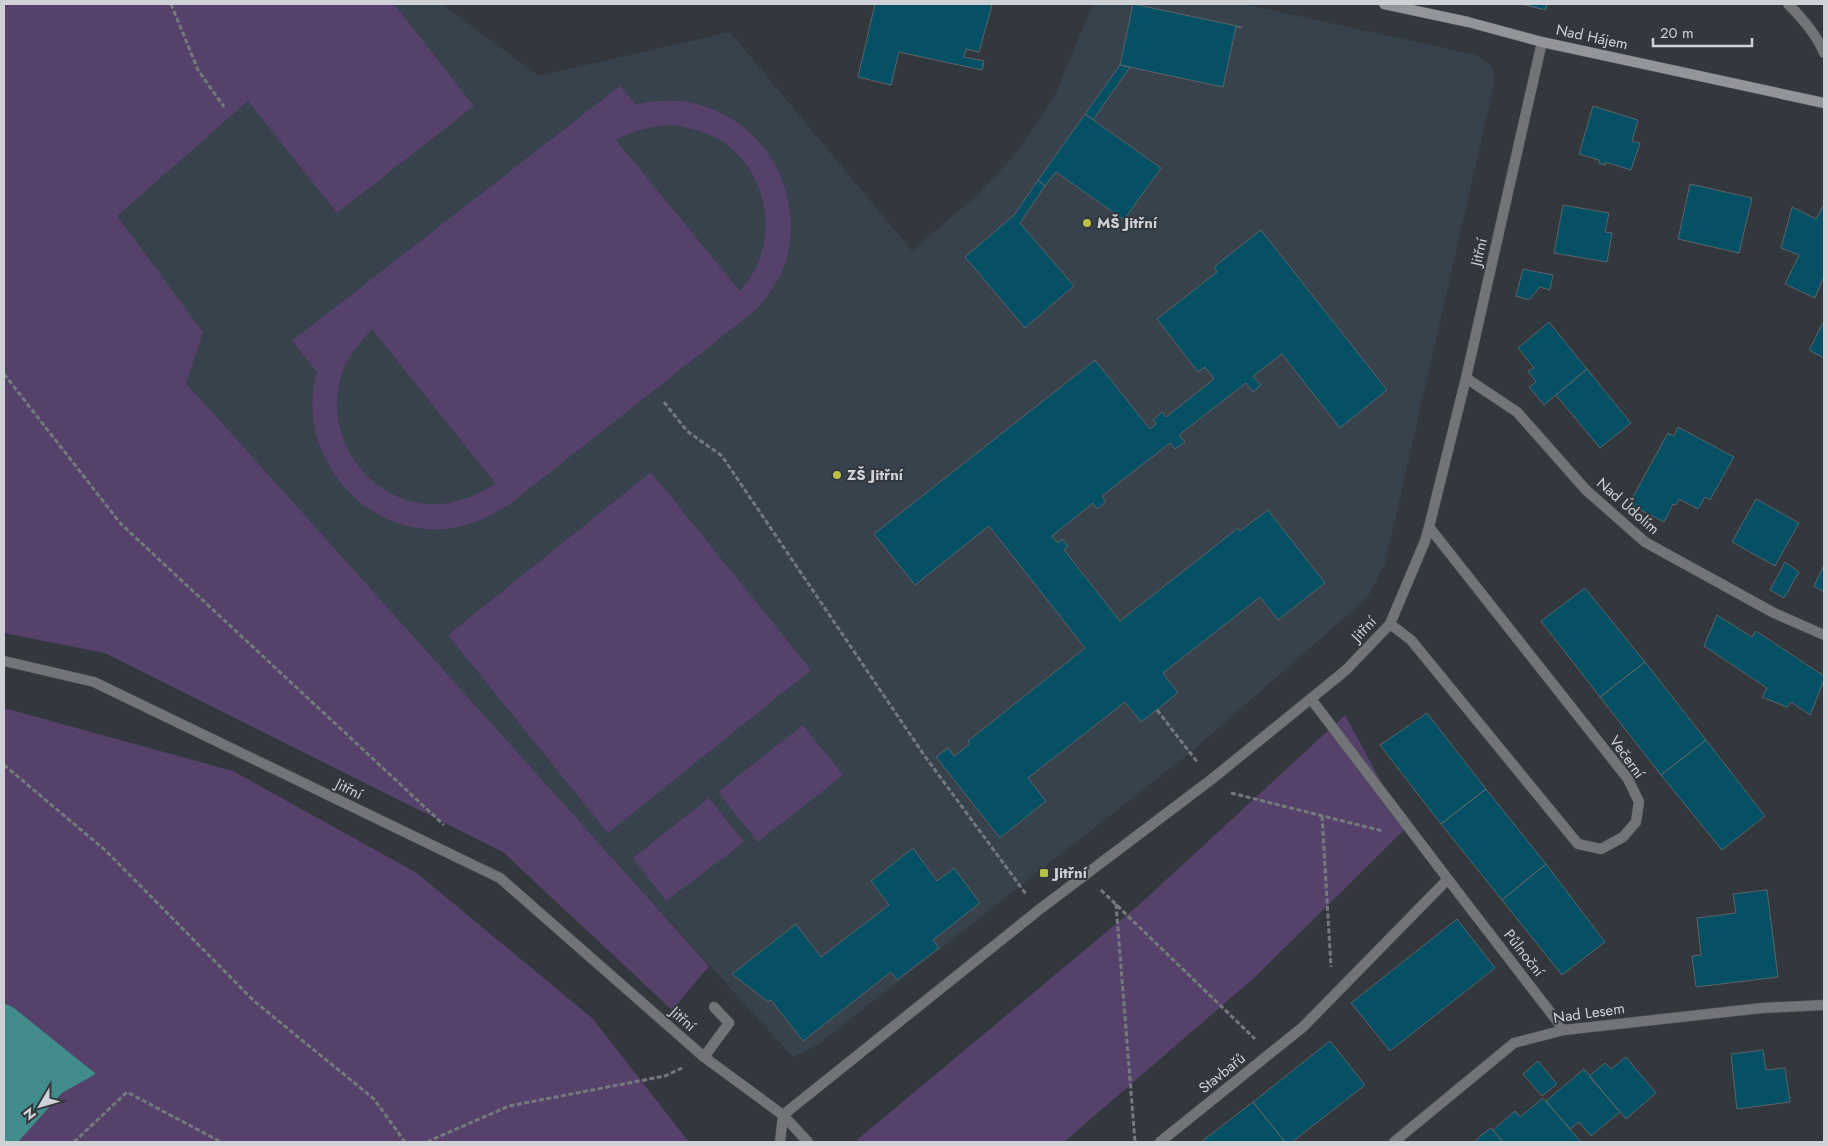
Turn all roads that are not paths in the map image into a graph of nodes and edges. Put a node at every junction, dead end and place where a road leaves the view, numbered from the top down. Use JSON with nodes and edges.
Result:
{"nodes":[{"id":1,"x":1384,"y":4,"type":"edge"},
{"id":2,"x":1788,"y":4,"type":"edge"},
{"id":3,"x":1542,"y":42,"type":"junction"},
{"id":4,"x":1824,"y":53,"type":"edge"},
{"id":5,"x":1824,"y":103,"type":"edge"},
{"id":6,"x":1466,"y":378,"type":"junction"},
{"id":7,"x":1429,"y":527,"type":"junction"},
{"id":8,"x":1390,"y":624,"type":"junction"},
{"id":9,"x":1824,"y":635,"type":"edge"},
{"id":10,"x":4,"y":661,"type":"edge"},
{"id":11,"x":1311,"y":699,"type":"junction"},
{"id":12,"x":1448,"y":879,"type":"junction"},
{"id":13,"x":1824,"y":1005,"type":"edge"},
{"id":14,"x":714,"y":1007,"type":"dead end"},
{"id":15,"x":1564,"y":1030,"type":"junction"},
{"id":16,"x":704,"y":1057,"type":"junction"},
{"id":17,"x":783,"y":1115,"type":"junction"},
{"id":18,"x":780,"y":1142,"type":"edge"},
{"id":19,"x":808,"y":1142,"type":"edge"},
{"id":20,"x":1160,"y":1142,"type":"edge"},
{"id":21,"x":1394,"y":1142,"type":"edge"}],
"edges":[{"from":1,"to":3,"type":"street","name":"Nad Hájem"},
{"from":2,"to":4,"type":"street"},
{"from":3,"to":5,"type":"street","name":"Nad Hájem"},
{"from":3,"to":6,"type":"street","name":"Jitřní"},
{"from":6,"to":7,"type":"street","name":"Jitřní"},
{"from":6,"to":9,"type":"street","name":"Nad Údolím"},
{"from":7,"to":8,"type":"street","name":"Jitřní"},
{"from":7,"to":8,"type":"street","name":"Večerní"},
{"from":8,"to":11,"type":"street","name":"Jitřní"},
{"from":10,"to":16,"type":"street","name":"Jitřní"},
{"from":11,"to":12,"type":"street","name":"Půlnoční"},
{"from":11,"to":17,"type":"street","name":"Jitřní"},
{"from":12,"to":15,"type":"street","name":"Půlnoční"},
{"from":12,"to":20,"type":"street","name":"Stavbařů"},
{"from":13,"to":15,"type":"street","name":"Nad Lesem"},
{"from":14,"to":16,"type":"street"},
{"from":15,"to":21,"type":"street","name":"Nad Lesem"},
{"from":16,"to":17,"type":"street","name":"Jitřní"},
{"from":17,"to":18,"type":"street"},
{"from":17,"to":19,"type":"street"}]}
